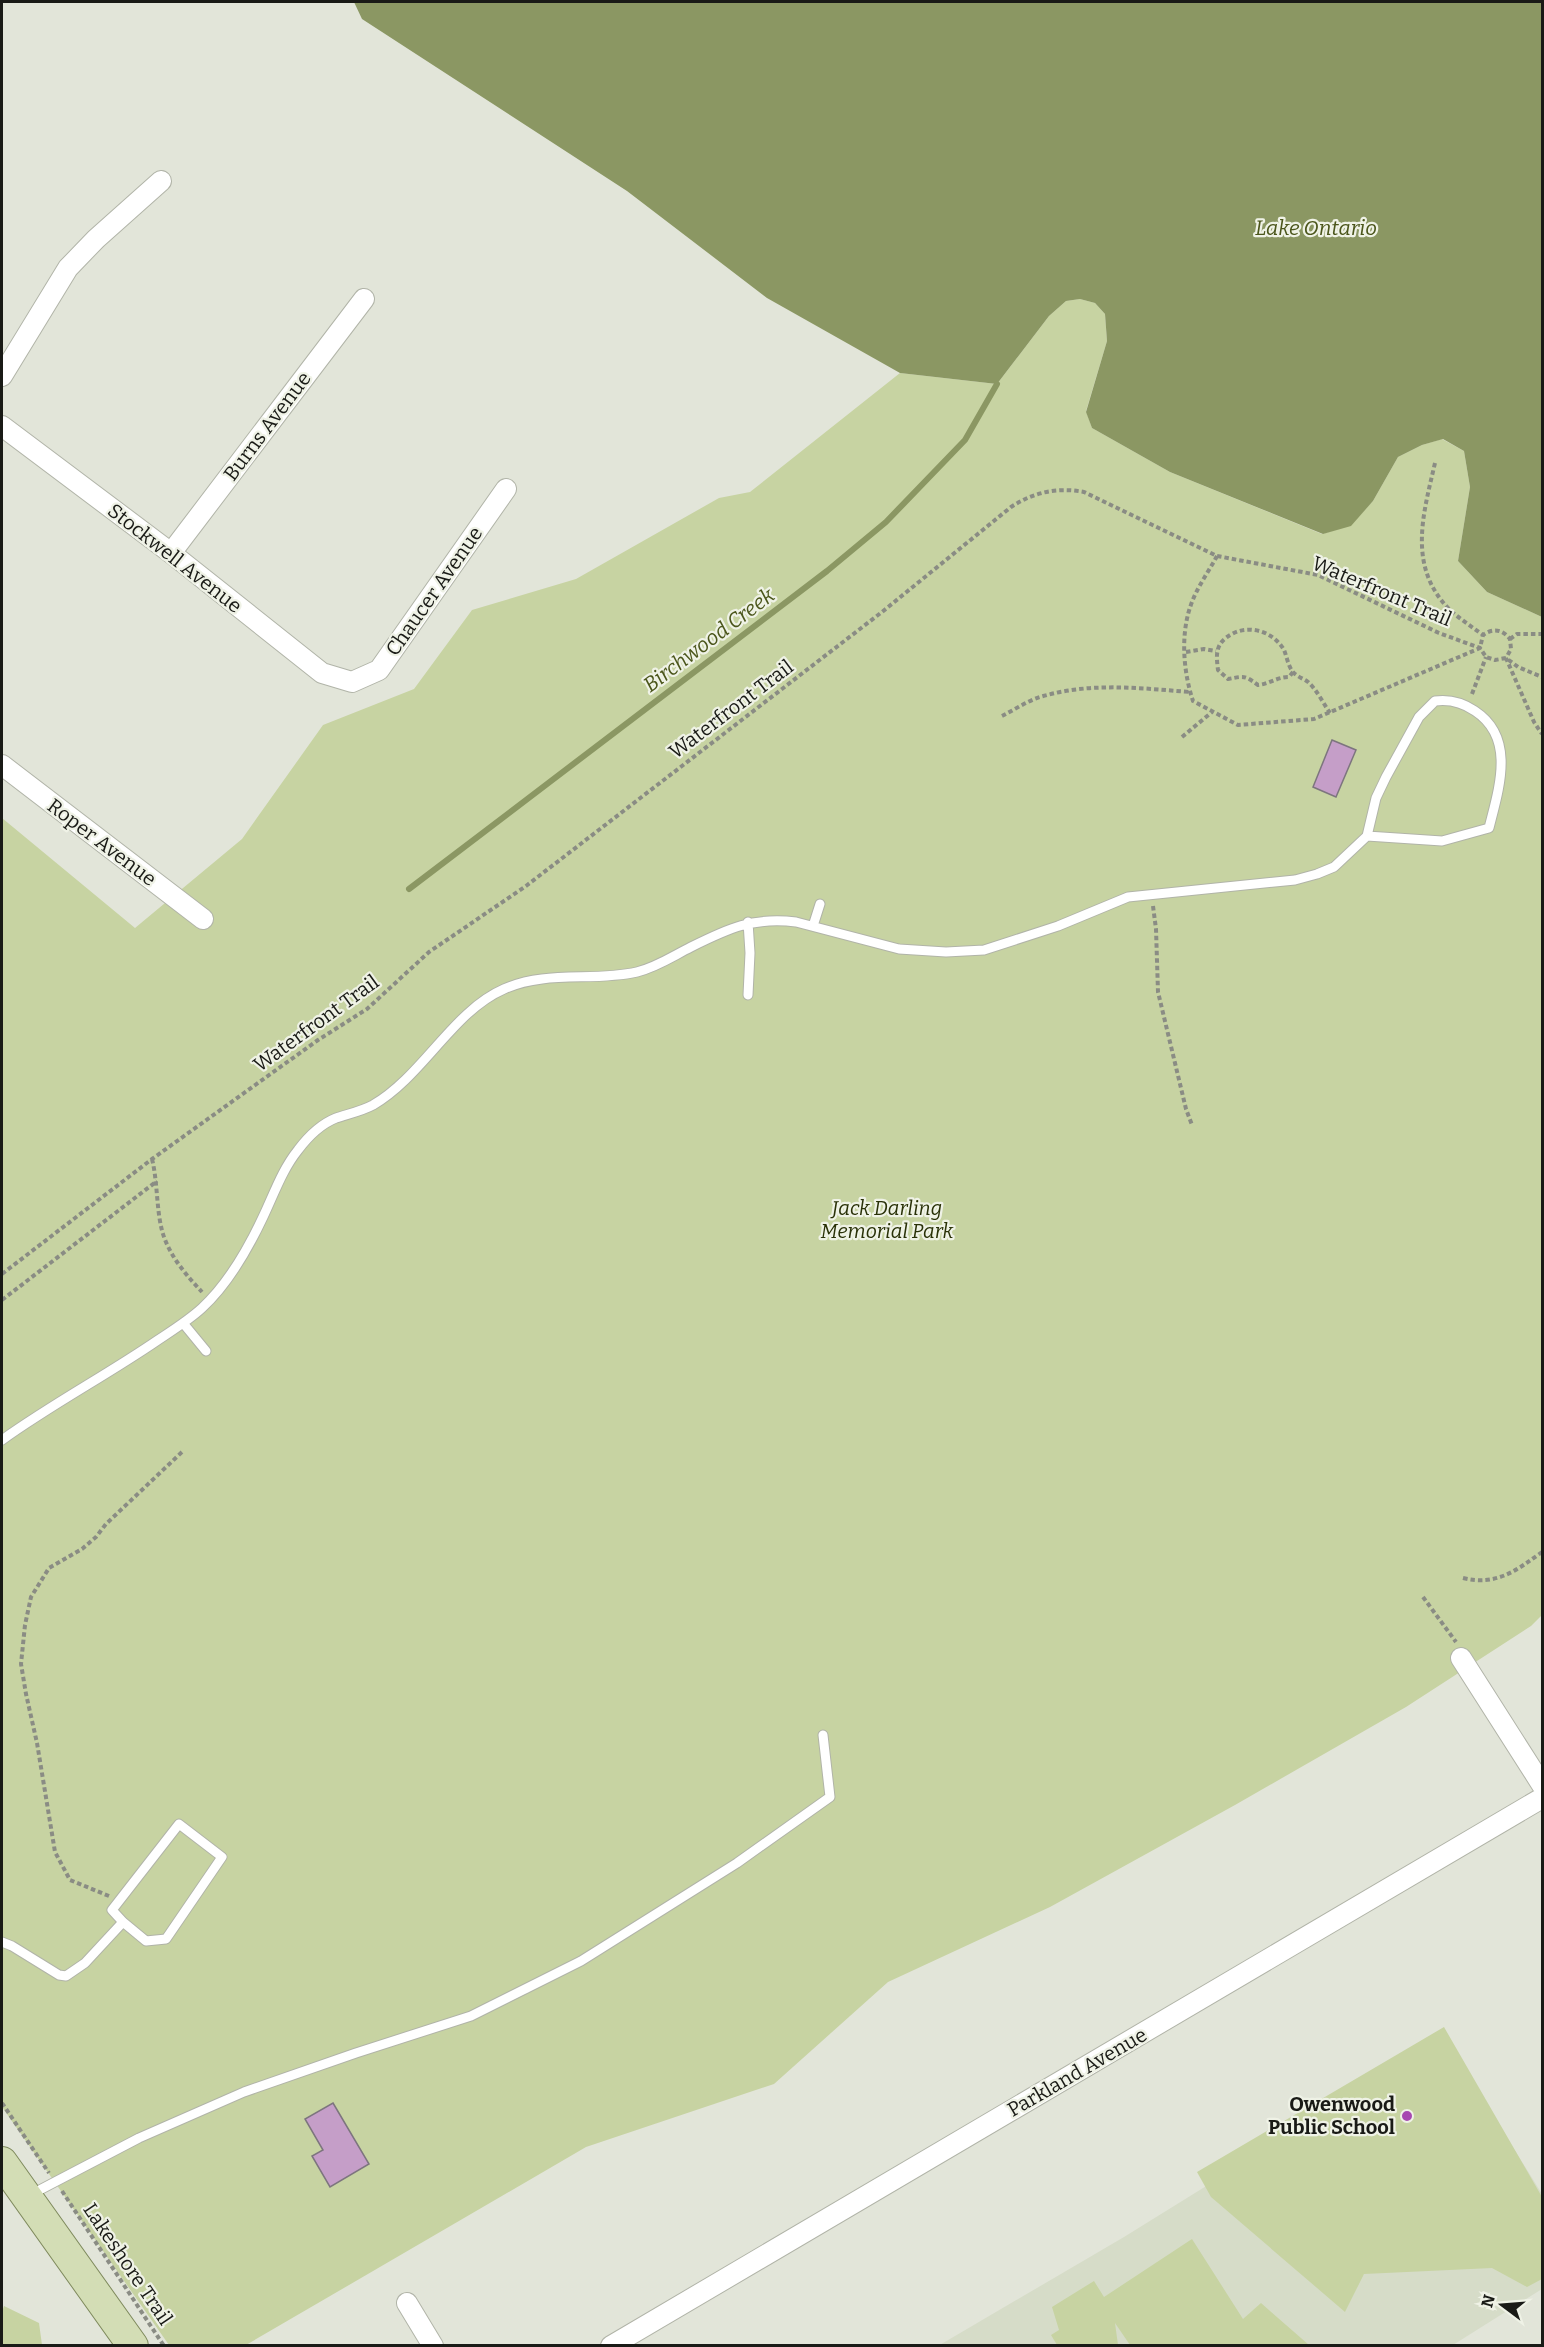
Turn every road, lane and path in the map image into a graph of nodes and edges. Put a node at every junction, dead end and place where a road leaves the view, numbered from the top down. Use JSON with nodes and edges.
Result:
{"nodes":[{"id":1,"x":161,"y":181,"type":"dead end"},
{"id":2,"x":364,"y":299,"type":"dead end"},
{"id":3,"x":2,"y":376,"type":"edge"},
{"id":4,"x":2,"y":426,"type":"edge"},
{"id":5,"x":1435,"y":463,"type":"dead end"},
{"id":6,"x":506,"y":489,"type":"dead end"},
{"id":7,"x":171,"y":553,"type":"junction"},
{"id":8,"x":1217,"y":556,"type":"junction"},
{"id":9,"x":1542,"y":634,"type":"edge"},
{"id":10,"x":1483,"y":635,"type":"junction"},
{"id":11,"x":1509,"y":639,"type":"junction"},
{"id":12,"x":1480,"y":648,"type":"junction"},
{"id":13,"x":1216,"y":651,"type":"junction"},
{"id":14,"x":1186,"y":652,"type":"junction"},
{"id":15,"x":1486,"y":657,"type":"junction"},
{"id":16,"x":1506,"y":658,"type":"junction"},
{"id":17,"x":1293,"y":672,"type":"junction"},
{"id":18,"x":1542,"y":677,"type":"edge"},
{"id":19,"x":352,"y":682,"type":"joint"},
{"id":20,"x":1190,"y":692,"type":"junction"},
{"id":21,"x":1468,"y":706,"type":"junction"},
{"id":22,"x":1212,"y":712,"type":"junction"},
{"id":23,"x":1330,"y":713,"type":"junction"},
{"id":24,"x":1002,"y":716,"type":"dead end"},
{"id":25,"x":1542,"y":734,"type":"edge"},
{"id":26,"x":1182,"y":737,"type":"dead end"},
{"id":27,"x":2,"y":765,"type":"edge"},
{"id":28,"x":1367,"y":836,"type":"junction"},
{"id":29,"x":1150,"y":894,"type":"junction"},
{"id":30,"x":820,"y":904,"type":"dead end"},
{"id":31,"x":203,"y":919,"type":"dead end"},
{"id":32,"x":748,"y":922,"type":"junction"},
{"id":33,"x":813,"y":926,"type":"junction"},
{"id":34,"x":748,"y":995,"type":"dead end"},
{"id":35,"x":1192,"y":1125,"type":"dead end"},
{"id":36,"x":152,"y":1159,"type":"junction"},
{"id":37,"x":157,"y":1181,"type":"junction"},
{"id":38,"x":2,"y":1274,"type":"edge"},
{"id":39,"x":2,"y":1300,"type":"edge"},
{"id":40,"x":209,"y":1300,"type":"junction"},
{"id":41,"x":183,"y":1323,"type":"junction"},
{"id":42,"x":206,"y":1351,"type":"dead end"},
{"id":43,"x":2,"y":1440,"type":"edge"},
{"id":44,"x":182,"y":1452,"type":"dead end"},
{"id":45,"x":1542,"y":1552,"type":"edge"},
{"id":46,"x":1463,"y":1578,"type":"dead end"},
{"id":47,"x":1423,"y":1597,"type":"dead end"},
{"id":48,"x":1461,"y":1658,"type":"joint"},
{"id":49,"x":823,"y":1735,"type":"dead end"},
{"id":50,"x":1542,"y":1785,"type":"edge"},
{"id":51,"x":1542,"y":1798,"type":"edge"},
{"id":52,"x":119,"y":1899,"type":"junction"},
{"id":53,"x":123,"y":1922,"type":"junction"},
{"id":54,"x":2,"y":1942,"type":"edge"},
{"id":55,"x":2,"y":2103,"type":"edge"},
{"id":56,"x":2,"y":2162,"type":"edge"},
{"id":57,"x":47,"y":2169,"type":"dead end"},
{"id":58,"x":27,"y":2197,"type":"junction"},
{"id":59,"x":68,"y":2200,"type":"dead end"},
{"id":60,"x":407,"y":2303,"type":"dead end"},
{"id":61,"x":133,"y":2346,"type":"edge"},
{"id":62,"x":164,"y":2346,"type":"edge"},
{"id":63,"x":434,"y":2346,"type":"edge"},
{"id":64,"x":611,"y":2346,"type":"edge"}],
"edges":[{"from":1,"to":3,"type":"street"},
{"from":2,"to":7,"type":"street","name":"Burns Avenue"},
{"from":4,"to":7,"type":"street","name":"Stockwell Avenue"},
{"from":5,"to":10,"type":"path"},
{"from":6,"to":19,"type":"street","name":"Chaucer Avenue"},
{"from":7,"to":19,"type":"street","name":"Stockwell Avenue"},
{"from":8,"to":12,"type":"path","name":"Waterfront Trail"},
{"from":8,"to":14,"type":"path"},
{"from":8,"to":36,"type":"path","name":"Waterfront Trail"},
{"from":9,"to":11,"type":"path"},
{"from":10,"to":11,"type":"path"},
{"from":10,"to":12,"type":"path"},
{"from":11,"to":16,"type":"path"},
{"from":12,"to":15,"type":"path"},
{"from":12,"to":23,"type":"path"},
{"from":13,"to":14,"type":"path"},
{"from":13,"to":17,"type":"path"},
{"from":13,"to":17,"type":"path"},
{"from":14,"to":20,"type":"path"},
{"from":15,"to":16,"type":"path"},
{"from":15,"to":21,"type":"path"},
{"from":16,"to":18,"type":"path"},
{"from":16,"to":25,"type":"path"},
{"from":17,"to":23,"type":"path"},
{"from":20,"to":22,"type":"path"},
{"from":20,"to":24,"type":"path"},
{"from":21,"to":28,"type":"lane"},
{"from":21,"to":28,"type":"lane"},
{"from":22,"to":23,"type":"path"},
{"from":22,"to":26,"type":"path"},
{"from":27,"to":31,"type":"street","name":"Roper Avenue"},
{"from":28,"to":29,"type":"lane"},
{"from":29,"to":33,"type":"lane"},
{"from":29,"to":35,"type":"path"},
{"from":30,"to":33,"type":"lane"},
{"from":32,"to":33,"type":"lane"},
{"from":32,"to":34,"type":"lane"},
{"from":32,"to":40,"type":"lane"},
{"from":36,"to":37,"type":"path"},
{"from":36,"to":38,"type":"path","name":"Waterfront Trail"},
{"from":37,"to":39,"type":"path"},
{"from":37,"to":40,"type":"path"},
{"from":40,"to":41,"type":"lane"},
{"from":41,"to":42,"type":"lane"},
{"from":41,"to":43,"type":"lane"},
{"from":44,"to":52,"type":"path"},
{"from":45,"to":46,"type":"path"},
{"from":47,"to":48,"type":"path"},
{"from":48,"to":50,"type":"street"},
{"from":49,"to":58,"type":"lane"},
{"from":51,"to":64,"type":"street","name":"Parkland Avenue"},
{"from":52,"to":53,"type":"lane"},
{"from":52,"to":53,"type":"lane"},
{"from":53,"to":54,"type":"lane"},
{"from":55,"to":57,"type":"path"},
{"from":56,"to":58,"type":"main road"},
{"from":58,"to":61,"type":"main road"},
{"from":59,"to":62,"type":"path","name":"Lakeshore Trail"},
{"from":60,"to":63,"type":"street"}]}
